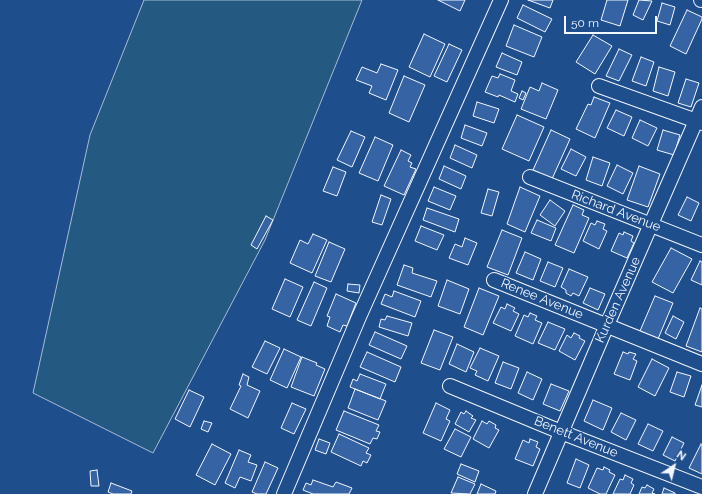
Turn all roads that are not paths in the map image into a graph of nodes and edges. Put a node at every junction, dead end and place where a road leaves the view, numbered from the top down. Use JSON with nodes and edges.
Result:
{"nodes":[{"id":1,"x":502,"y":0,"type":"edge"},
{"id":2,"x":599,"y":86,"type":"dead end"},
{"id":3,"x":702,"y":107,"type":"edge"},
{"id":4,"x":699,"y":122,"type":"edge"},
{"id":5,"x":530,"y":177,"type":"dead end"},
{"id":6,"x":651,"y":224,"type":"junction"},
{"id":7,"x":702,"y":245,"type":"edge"},
{"id":8,"x":494,"y":280,"type":"dead end"},
{"id":9,"x":607,"y":325,"type":"junction"},
{"id":10,"x":702,"y":364,"type":"edge"},
{"id":11,"x":450,"y":386,"type":"dead end"},
{"id":12,"x":561,"y":432,"type":"junction"},
{"id":13,"x":702,"y":488,"type":"edge"},
{"id":14,"x":284,"y":494,"type":"edge"},
{"id":15,"x":535,"y":494,"type":"edge"}],
"edges":[{"from":1,"to":14,"type":"street"},
{"from":2,"to":4,"type":"street"},
{"from":3,"to":4,"type":"street","name":"Kurden Avenue"},
{"from":4,"to":6,"type":"street","name":"Kurden Avenue"},
{"from":5,"to":6,"type":"street","name":"Richard Avenue"},
{"from":6,"to":7,"type":"street","name":"Richard Avenue"},
{"from":6,"to":9,"type":"street","name":"Kurden Avenue"},
{"from":8,"to":9,"type":"street","name":"Renee Avenue"},
{"from":9,"to":10,"type":"street","name":"Renee Avenue"},
{"from":9,"to":12,"type":"street","name":"Kurden Avenue"},
{"from":11,"to":12,"type":"street","name":"Benett Avenue"},
{"from":12,"to":13,"type":"street","name":"Benett Avenue"},
{"from":12,"to":15,"type":"street","name":"Kurden Avenue"}]}
